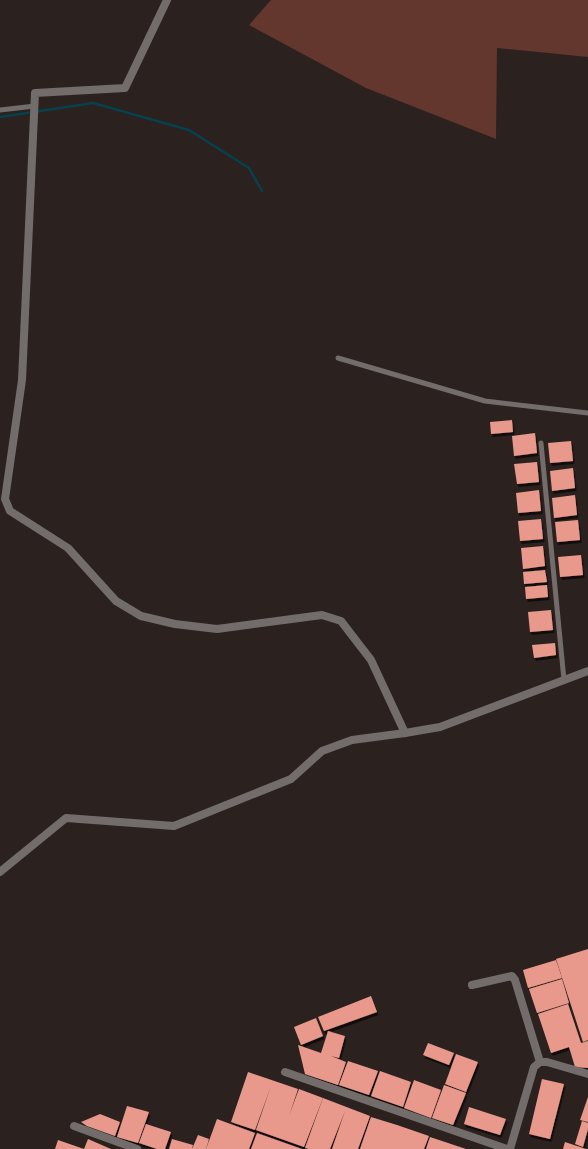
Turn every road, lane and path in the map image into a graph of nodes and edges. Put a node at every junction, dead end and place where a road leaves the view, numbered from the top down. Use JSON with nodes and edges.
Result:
{"nodes":[{"id":1,"x":167,"y":0,"type":"edge"},
{"id":2,"x":34,"y":106,"type":"junction"},
{"id":3,"x":0,"y":110,"type":"edge"},
{"id":4,"x":338,"y":358,"type":"dead end"},
{"id":5,"x":588,"y":414,"type":"edge"},
{"id":6,"x":541,"y":443,"type":"dead end"},
{"id":7,"x":588,"y":671,"type":"edge"},
{"id":8,"x":564,"y":680,"type":"junction"},
{"id":9,"x":406,"y":733,"type":"junction"},
{"id":10,"x":0,"y":872,"type":"edge"},
{"id":11,"x":472,"y":985,"type":"dead end"},
{"id":12,"x":540,"y":1062,"type":"junction"},
{"id":13,"x":285,"y":1072,"type":"dead end"},
{"id":14,"x":588,"y":1074,"type":"edge"},
{"id":15,"x":74,"y":1126,"type":"dead end"},
{"id":16,"x":137,"y":1149,"type":"edge"},
{"id":17,"x":508,"y":1149,"type":"edge"}],
"edges":[{"from":1,"to":2,"type":"street"},
{"from":2,"to":3,"type":"lane"},
{"from":2,"to":9,"type":"street"},
{"from":4,"to":5,"type":"lane"},
{"from":6,"to":8,"type":"lane"},
{"from":7,"to":8,"type":"street"},
{"from":8,"to":9,"type":"street"},
{"from":9,"to":10,"type":"street"},
{"from":11,"to":12,"type":"street"},
{"from":12,"to":14,"type":"street"},
{"from":12,"to":17,"type":"street"},
{"from":13,"to":17,"type":"street"},
{"from":15,"to":16,"type":"street"}]}
